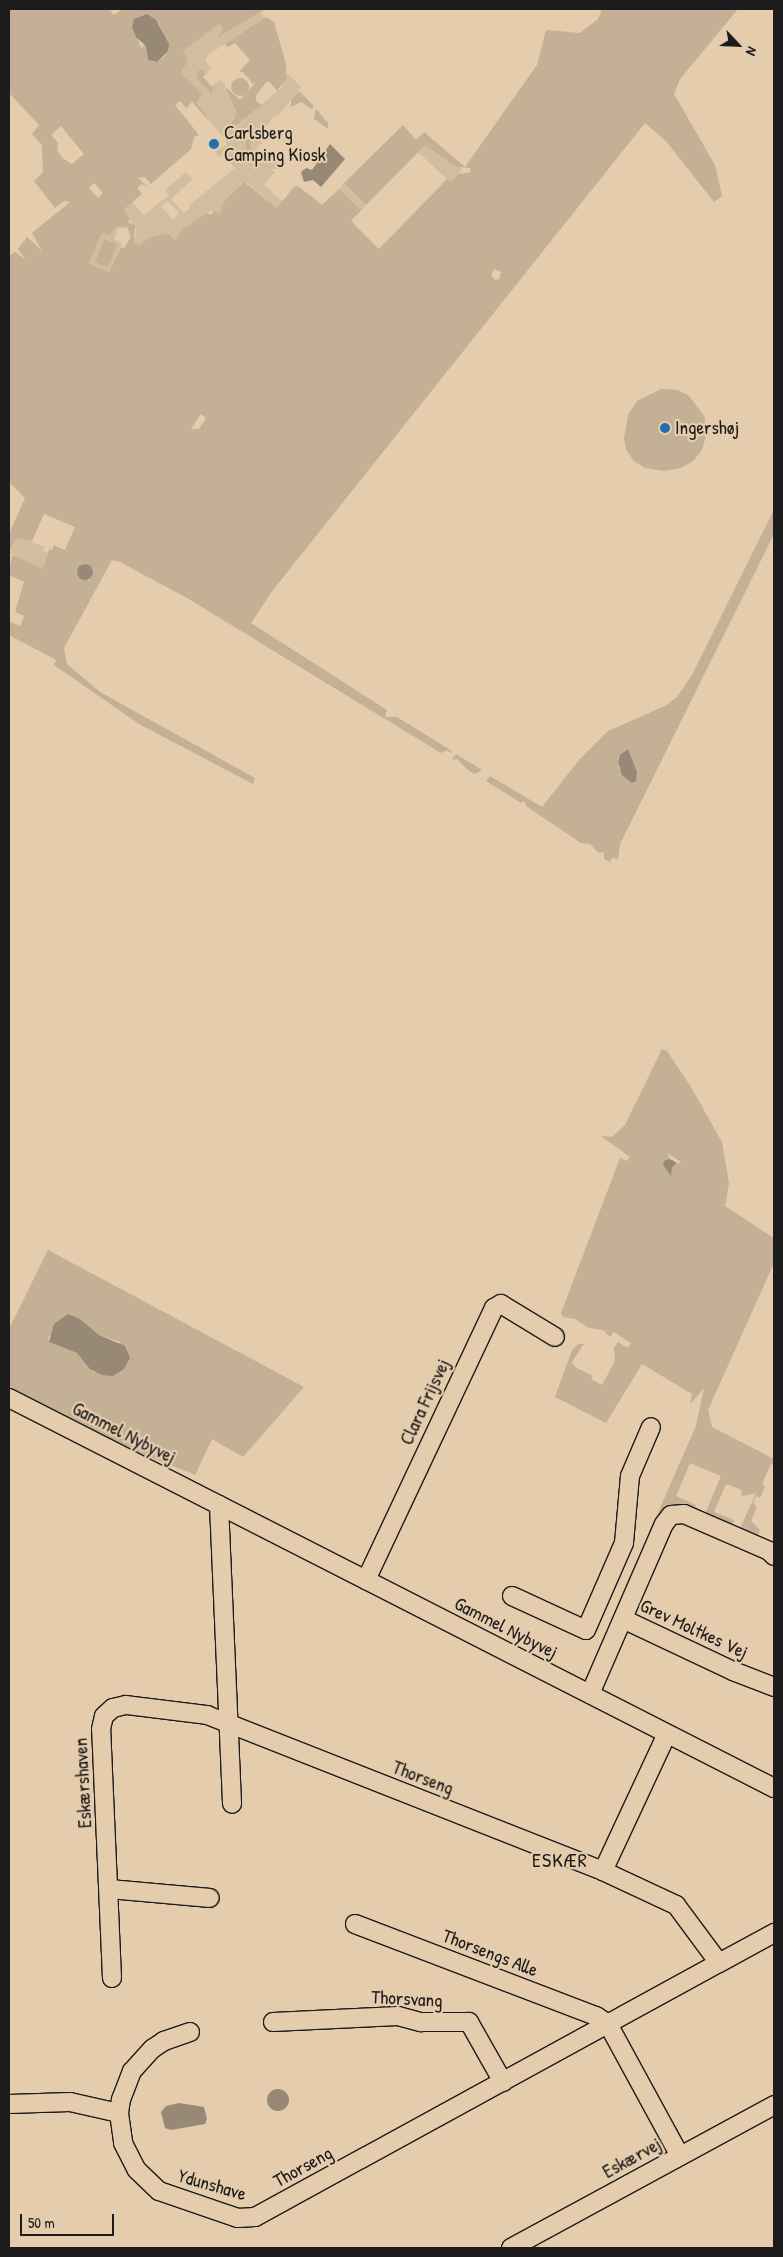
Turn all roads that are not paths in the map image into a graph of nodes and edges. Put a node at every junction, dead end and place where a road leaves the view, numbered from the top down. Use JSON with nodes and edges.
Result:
{"nodes":[{"id":1,"x":555,"y":1337,"type":"dead end"},
{"id":2,"x":9,"y":1398,"type":"edge"},
{"id":3,"x":651,"y":1427,"type":"dead end"},
{"id":4,"x":219,"y":1506,"type":"junction"},
{"id":5,"x":774,"y":1556,"type":"edge"},
{"id":6,"x":366,"y":1580,"type":"junction"},
{"id":7,"x":512,"y":1596,"type":"dead end"},
{"id":8,"x":597,"y":1606,"type":"junction"},
{"id":9,"x":624,"y":1618,"type":"junction"},
{"id":10,"x":774,"y":1687,"type":"edge"},
{"id":11,"x":590,"y":1694,"type":"junction"},
{"id":12,"x":228,"y":1724,"type":"junction"},
{"id":13,"x":667,"y":1734,"type":"junction"},
{"id":14,"x":774,"y":1788,"type":"edge"},
{"id":15,"x":232,"y":1804,"type":"dead end"},
{"id":16,"x":603,"y":1871,"type":"junction"},
{"id":17,"x":110,"y":1889,"type":"junction"},
{"id":18,"x":210,"y":1898,"type":"dead end"},
{"id":19,"x":355,"y":1924,"type":"dead end"},
{"id":20,"x":774,"y":1933,"type":"edge"},
{"id":21,"x":719,"y":1963,"type":"junction"},
{"id":22,"x":112,"y":1978,"type":"dead end"},
{"id":23,"x":273,"y":2022,"type":"dead end"},
{"id":24,"x":608,"y":2024,"type":"junction"},
{"id":25,"x":190,"y":2032,"type":"dead end"},
{"id":26,"x":503,"y":2082,"type":"junction"},
{"id":27,"x":9,"y":2104,"type":"edge"},
{"id":28,"x":774,"y":2105,"type":"edge"},
{"id":29,"x":119,"y":2113,"type":"junction"},
{"id":30,"x":680,"y":2156,"type":"junction"},
{"id":31,"x":255,"y":2217,"type":"joint"},
{"id":32,"x":511,"y":2248,"type":"edge"}],
"edges":[{"from":1,"to":6,"type":"street","name":"Clara Frijsvej"},
{"from":2,"to":4,"type":"street","name":"Gammel Nybyvej"},
{"from":3,"to":8,"type":"street"},
{"from":4,"to":6,"type":"street","name":"Gammel Nybyvej"},
{"from":4,"to":12,"type":"street"},
{"from":5,"to":9,"type":"street","name":"Grev Moltkes Vej"},
{"from":6,"to":11,"type":"street","name":"Gammel Nybyvej"},
{"from":7,"to":8,"type":"street"},
{"from":8,"to":9,"type":"street","name":"Grev Moltkes Vej"},
{"from":9,"to":10,"type":"street","name":"Grev Moltkes Vej"},
{"from":9,"to":11,"type":"street","name":"Grev Moltkes Vej"},
{"from":11,"to":13,"type":"street","name":"Gammel Nybyvej"},
{"from":12,"to":15,"type":"street"},
{"from":12,"to":16,"type":"street","name":"Thorseng"},
{"from":12,"to":17,"type":"street","name":"Eskærshaven"},
{"from":13,"to":14,"type":"street","name":"Gammel Nybyvej"},
{"from":13,"to":16,"type":"street"},
{"from":16,"to":21,"type":"street","name":"Thorseng"},
{"from":17,"to":18,"type":"street"},
{"from":17,"to":22,"type":"street","name":"Eskærshaven"},
{"from":19,"to":24,"type":"street","name":"Thorsengs Alle"},
{"from":20,"to":21,"type":"street","name":"Thorseng"},
{"from":21,"to":24,"type":"street","name":"Thorseng"},
{"from":23,"to":26,"type":"street","name":"Thorsvang"},
{"from":24,"to":26,"type":"street","name":"Thorseng"},
{"from":24,"to":30,"type":"street"},
{"from":25,"to":29,"type":"street","name":"Ydunshave"},
{"from":26,"to":31,"type":"street","name":"Thorseng"},
{"from":27,"to":29,"type":"street"},
{"from":28,"to":30,"type":"street","name":"Eskærvej"},
{"from":29,"to":31,"type":"street","name":"Ydunshave"},
{"from":30,"to":32,"type":"street","name":"Eskærvej"}]}
